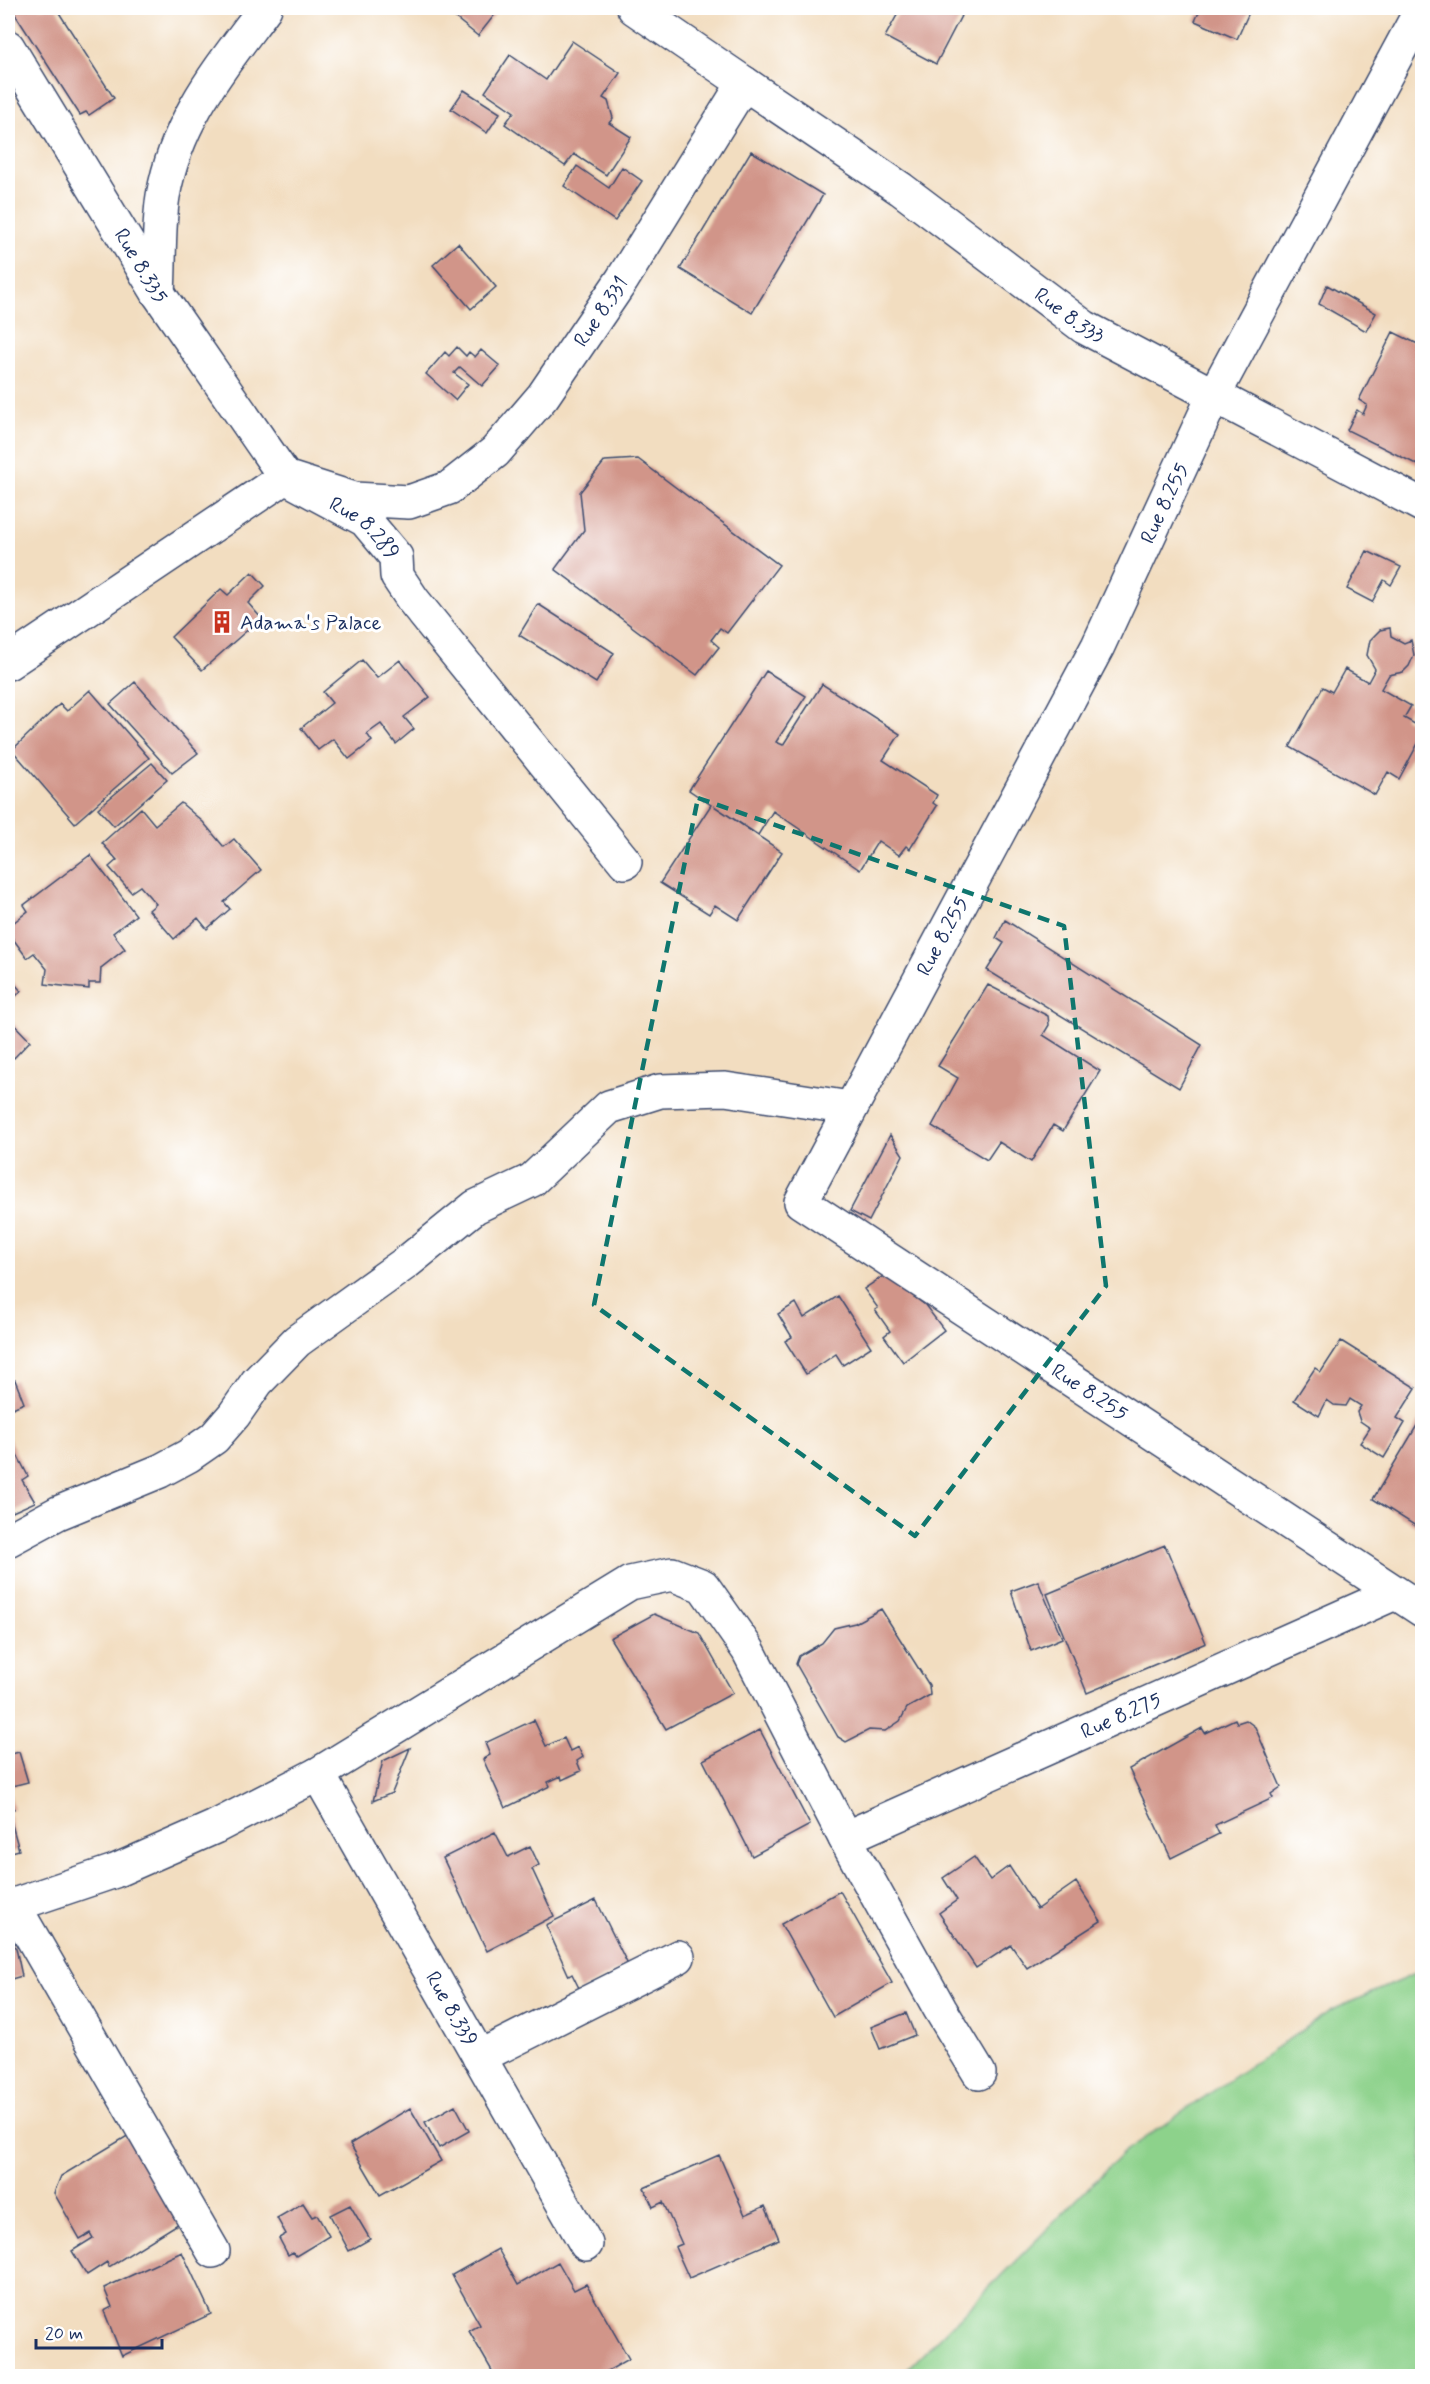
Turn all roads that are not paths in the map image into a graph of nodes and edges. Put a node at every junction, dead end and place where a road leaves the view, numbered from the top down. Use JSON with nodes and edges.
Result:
{"nodes":[{"id":1,"x":265,"y":8,"type":"edge"},
{"id":2,"x":634,"y":8,"type":"edge"},
{"id":3,"x":1422,"y":8,"type":"edge"},
{"id":4,"x":8,"y":47,"type":"edge"},
{"id":5,"x":744,"y":83,"type":"junction"},
{"id":6,"x":158,"y":293,"type":"junction"},
{"id":7,"x":1214,"y":395,"type":"junction"},
{"id":8,"x":285,"y":477,"type":"junction"},
{"id":9,"x":1422,"y":506,"type":"edge"},
{"id":10,"x":8,"y":663,"type":"edge"},
{"id":11,"x":625,"y":862,"type":"dead end"},
{"id":12,"x":850,"y":1108,"type":"junction"},
{"id":13,"x":8,"y":1540,"type":"edge"},
{"id":14,"x":1395,"y":1593,"type":"junction"},
{"id":15,"x":1422,"y":1610,"type":"edge"},
{"id":16,"x":318,"y":1774,"type":"junction"},
{"id":17,"x":845,"y":1838,"type":"junction"},
{"id":18,"x":11,"y":1907,"type":"edge"},
{"id":19,"x":678,"y":1957,"type":"dead end"},
{"id":20,"x":479,"y":2057,"type":"junction"},
{"id":21,"x":979,"y":2073,"type":"dead end"},
{"id":22,"x":586,"y":2244,"type":"dead end"},
{"id":23,"x":213,"y":2251,"type":"dead end"}],
"edges":[{"from":1,"to":6,"type":"street"},
{"from":2,"to":5,"type":"street"},
{"from":3,"to":7,"type":"street","name":"Rue 8.255"},
{"from":4,"to":6,"type":"street","name":"Rue 8.335"},
{"from":5,"to":7,"type":"street","name":"Rue 8.333"},
{"from":5,"to":8,"type":"street","name":"Rue 8.331"},
{"from":6,"to":8,"type":"street","name":"Rue 8.335"},
{"from":7,"to":9,"type":"street","name":"Rue 8.333"},
{"from":7,"to":12,"type":"street","name":"Rue 8.255"},
{"from":8,"to":10,"type":"street"},
{"from":8,"to":11,"type":"street","name":"Rue 8.289"},
{"from":12,"to":13,"type":"street"},
{"from":12,"to":14,"type":"street","name":"Rue 8.255"},
{"from":14,"to":15,"type":"street","name":"Rue 8.255"},
{"from":14,"to":17,"type":"street","name":"Rue 8.275"},
{"from":16,"to":17,"type":"street"},
{"from":16,"to":18,"type":"street"},
{"from":16,"to":20,"type":"street","name":"Rue 8.339"},
{"from":17,"to":21,"type":"street"},
{"from":18,"to":23,"type":"street"},
{"from":19,"to":20,"type":"street"},
{"from":20,"to":22,"type":"street","name":"Rue 8.339"}]}
